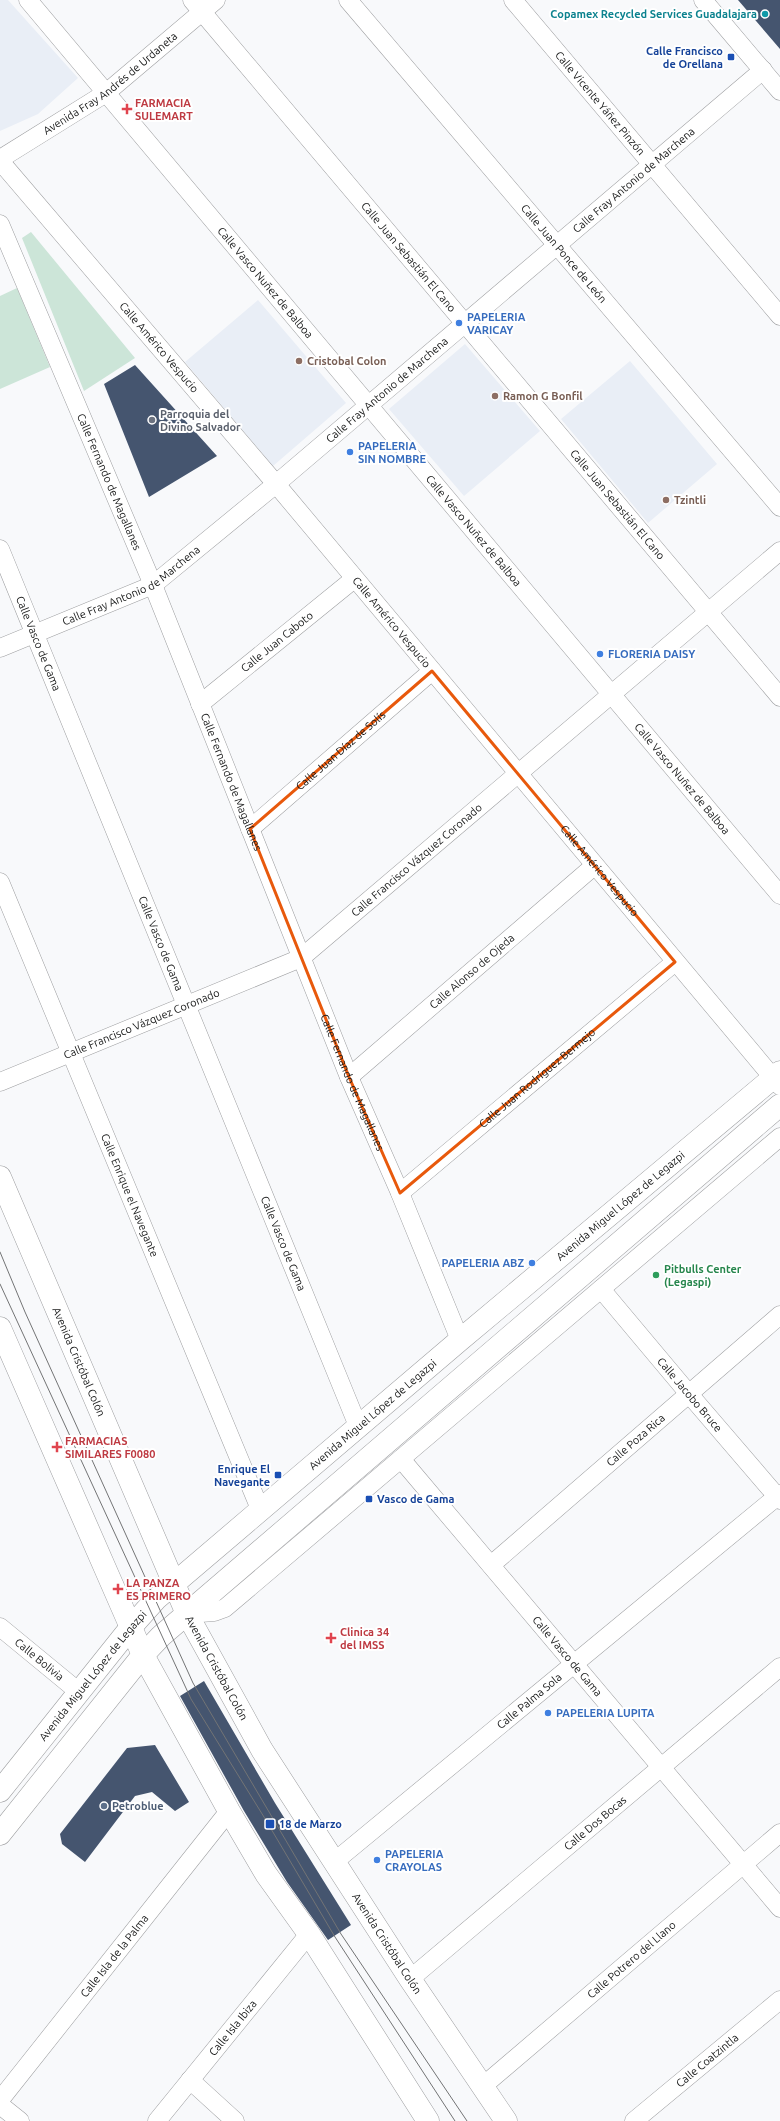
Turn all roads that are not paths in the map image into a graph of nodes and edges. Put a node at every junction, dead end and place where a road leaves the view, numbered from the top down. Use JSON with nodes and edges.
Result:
{"nodes":[{"id":1,"x":28,"y":0,"type":"edge"},
{"id":2,"x":216,"y":0,"type":"edge"},
{"id":3,"x":348,"y":0,"type":"edge"},
{"id":4,"x":513,"y":0,"type":"edge"},
{"id":5,"x":703,"y":0,"type":"edge"},
{"id":6,"x":197,"y":6,"type":"edge"},
{"id":7,"x":763,"y":70,"type":"junction"},
{"id":8,"x":780,"y":90,"type":"edge"},
{"id":9,"x":106,"y":93,"type":"junction"},
{"id":10,"x":0,"y":160,"type":"edge"},
{"id":11,"x":652,"y":164,"type":"junction"},
{"id":12,"x":0,"y":224,"type":"edge"},
{"id":13,"x":557,"y":245,"type":"junction"},
{"id":14,"x":780,"y":316,"type":"edge"},
{"id":15,"x":465,"y":323,"type":"junction"},
{"id":16,"x":368,"y":405,"type":"junction"},
{"id":17,"x":276,"y":484,"type":"junction"},
{"id":18,"x":780,"y":507,"type":"edge"},
{"id":19,"x":0,"y":549,"type":"edge"},
{"id":20,"x":780,"y":551,"type":"edge"},
{"id":21,"x":354,"y":579,"type":"junction"},
{"id":22,"x":153,"y":585,"type":"junction"},
{"id":23,"x":709,"y":612,"type":"junction"},
{"id":24,"x":35,"y":633,"type":"junction"},
{"id":25,"x":0,"y":648,"type":"edge"},
{"id":26,"x":432,"y":671,"type":"junction"},
{"id":27,"x":611,"y":694,"type":"junction"},
{"id":28,"x":780,"y":697,"type":"edge"},
{"id":29,"x":200,"y":704,"type":"junction"},
{"id":30,"x":517,"y":774,"type":"junction"},
{"id":31,"x":250,"y":830,"type":"junction"},
{"id":32,"x":594,"y":866,"type":"junction"},
{"id":33,"x":0,"y":882,"type":"edge"},
{"id":34,"x":780,"y":895,"type":"edge"},
{"id":35,"x":301,"y":958,"type":"junction"},
{"id":36,"x":675,"y":962,"type":"junction"},
{"id":37,"x":187,"y":1005,"type":"junction"},
{"id":38,"x":70,"y":1053,"type":"junction"},
{"id":39,"x":349,"y":1077,"type":"junction"},
{"id":40,"x":778,"y":1078,"type":"edge"},
{"id":41,"x":0,"y":1082,"type":"edge"},
{"id":42,"x":780,"y":1105,"type":"edge"},
{"id":43,"x":780,"y":1137,"type":"edge"},
{"id":44,"x":0,"y":1177,"type":"edge"},
{"id":45,"x":400,"y":1194,"type":"junction"},
{"id":46,"x":601,"y":1289,"type":"junction"},
{"id":47,"x":780,"y":1315,"type":"edge"},
{"id":48,"x":0,"y":1328,"type":"edge"},
{"id":49,"x":460,"y":1340,"type":"junction"},
{"id":50,"x":688,"y":1394,"type":"junction"},
{"id":51,"x":358,"y":1426,"type":"junction"},
{"id":52,"x":401,"y":1459,"type":"junction"},
{"id":53,"x":779,"y":1496,"type":"edge"},
{"id":54,"x":260,"y":1509,"type":"junction"},
{"id":55,"x":491,"y":1565,"type":"junction"},
{"id":56,"x":173,"y":1584,"type":"junction"},
{"id":57,"x":187,"y":1614,"type":"junction"},
{"id":58,"x":131,"y":1626,"type":"junction"},
{"id":59,"x":0,"y":1627,"type":"edge"},
{"id":60,"x":144,"y":1655,"type":"junction"},
{"id":61,"x":574,"y":1666,"type":"junction"},
{"id":62,"x":780,"y":1667,"type":"edge"},
{"id":63,"x":79,"y":1692,"type":"junction"},
{"id":64,"x":661,"y":1767,"type":"junction"},
{"id":65,"x":0,"y":1790,"type":"edge"},
{"id":66,"x":229,"y":1811,"type":"junction"},
{"id":67,"x":780,"y":1833,"type":"edge"},
{"id":68,"x":0,"y":1834,"type":"edge"},
{"id":69,"x":334,"y":1862,"type":"junction"},
{"id":70,"x":743,"y":1865,"type":"junction"},
{"id":71,"x":780,"y":1908,"type":"edge"},
{"id":72,"x":309,"y":1934,"type":"junction"},
{"id":73,"x":410,"y":1979,"type":"junction"},
{"id":74,"x":780,"y":2000,"type":"edge"},
{"id":75,"x":190,"y":2080,"type":"junction"},
{"id":76,"x":483,"y":2086,"type":"junction"},
{"id":77,"x":0,"y":2100,"type":"edge"},
{"id":78,"x":0,"y":2105,"type":"edge"},
{"id":79,"x":20,"y":2121,"type":"edge"},
{"id":80,"x":157,"y":2121,"type":"edge"},
{"id":81,"x":235,"y":2121,"type":"edge"},
{"id":82,"x":428,"y":2121,"type":"edge"},
{"id":83,"x":506,"y":2121,"type":"edge"},
{"id":84,"x":634,"y":2121,"type":"edge"}],
"edges":[{"from":1,"to":9,"type":"street","name":"Calle Vasco Nuñez de Balboa"},
{"from":2,"to":6,"type":"street","name":"Avenida Fray Andrés de Urdaneta"},
{"from":3,"to":13,"type":"street","name":"Calle Juan Ponce de León"},
{"from":4,"to":11,"type":"street","name":"Calle Vicente Yáñez Pinzón"},
{"from":5,"to":7,"type":"street"},
{"from":6,"to":9,"type":"street","name":"Avenida Fray Andrés de Urdaneta"},
{"from":6,"to":15,"type":"street","name":"Calle Juan Sebastián El Cano"},
{"from":7,"to":8,"type":"street"},
{"from":7,"to":11,"type":"street","name":"Calle Fray Antonio de Marchena"},
{"from":9,"to":10,"type":"street","name":"Avenida Fray Andrés de Urdaneta"},
{"from":9,"to":16,"type":"street","name":"Calle Vasco Nuñez de Balboa"},
{"from":10,"to":17,"type":"street","name":"Calle Américo Vespucio"},
{"from":11,"to":13,"type":"street","name":"Calle Fray Antonio de Marchena"},
{"from":11,"to":14,"type":"street","name":"Calle Vicente Yáñez Pinzón"},
{"from":12,"to":22,"type":"street","name":"Calle Fernando de Magallanes"},
{"from":13,"to":15,"type":"street","name":"Calle Fray Antonio de Marchena"},
{"from":13,"to":18,"type":"street","name":"Calle Juan Ponce de León"},
{"from":15,"to":16,"type":"street","name":"Calle Fray Antonio de Marchena"},
{"from":15,"to":23,"type":"street","name":"Calle Juan Sebastián El Cano"},
{"from":16,"to":17,"type":"street","name":"Calle Fray Antonio de Marchena"},
{"from":16,"to":27,"type":"street","name":"Calle Vasco Nuñez de Balboa"},
{"from":17,"to":21,"type":"street","name":"Calle Américo Vespucio"},
{"from":17,"to":22,"type":"street","name":"Calle Fray Antonio de Marchena"},
{"from":19,"to":24,"type":"street","name":"Calle Vasco de Gama"},
{"from":20,"to":23,"type":"street","name":"Calle Francisco Vázquez Coronado"},
{"from":21,"to":26,"type":"street","name":"Calle Américo Vespucio"},
{"from":21,"to":29,"type":"street","name":"Calle Juan Caboto"},
{"from":22,"to":24,"type":"street","name":"Calle Fray Antonio de Marchena"},
{"from":22,"to":29,"type":"street","name":"Calle Fernando de Magallanes"},
{"from":23,"to":27,"type":"street","name":"Calle Francisco Vázquez Coronado"},
{"from":23,"to":28,"type":"street","name":"Calle Juan Sebastián El Cano"},
{"from":24,"to":25,"type":"street","name":"Calle Fray Antonio de Marchena"},
{"from":24,"to":37,"type":"street","name":"Calle Vasco de Gama"},
{"from":26,"to":30,"type":"street","name":"Calle Américo Vespucio"},
{"from":26,"to":31,"type":"street","name":"Calle Juan Díaz de Solís"},
{"from":27,"to":30,"type":"street","name":"Calle Francisco Vázquez Coronado"},
{"from":27,"to":34,"type":"street","name":"Calle Vasco Nuñez de Balboa"},
{"from":29,"to":31,"type":"street","name":"Calle Fernando de Magallanes"},
{"from":30,"to":32,"type":"street","name":"Calle Américo Vespucio"},
{"from":30,"to":35,"type":"street","name":"Calle Francisco Vázquez Coronado"},
{"from":31,"to":35,"type":"street","name":"Calle Fernando de Magallanes"},
{"from":32,"to":36,"type":"street","name":"Calle Américo Vespucio"},
{"from":32,"to":39,"type":"street","name":"Calle Alonso de Ojeda"},
{"from":33,"to":38,"type":"street","name":"Calle Enrique el Navegante"},
{"from":35,"to":37,"type":"street","name":"Calle Francisco Vázquez Coronado"},
{"from":35,"to":39,"type":"street","name":"Calle Fernando de Magallanes"},
{"from":36,"to":40,"type":"street","name":"Calle Américo Vespucio"},
{"from":36,"to":45,"type":"street","name":"Calle Juan Rodríguez Bermejo"},
{"from":37,"to":38,"type":"street","name":"Calle Francisco Vázquez Coronado"},
{"from":37,"to":51,"type":"street","name":"Calle Vasco de Gama"},
{"from":38,"to":41,"type":"street","name":"Calle Francisco Vázquez Coronado"},
{"from":38,"to":54,"type":"street","name":"Calle Enrique el Navegante"},
{"from":39,"to":45,"type":"street","name":"Calle Fernando de Magallanes"},
{"from":40,"to":49,"type":"main road","name":"Avenida Miguel López de Legazpi"},
{"from":42,"to":57,"type":"main road"},
{"from":43,"to":46,"type":"street"},
{"from":44,"to":56,"type":"main road","name":"Avenida Cristóbal Colón"},
{"from":45,"to":49,"type":"street","name":"Calle Fernando de Magallanes"},
{"from":46,"to":50,"type":"street","name":"Calle Jacobo Bruce"},
{"from":46,"to":52,"type":"street"},
{"from":47,"to":50,"type":"street","name":"Calle Poza Rica"},
{"from":48,"to":58,"type":"main road"},
{"from":49,"to":51,"type":"main road","name":"Avenida Miguel López de Legazpi"},
{"from":50,"to":53,"type":"street","name":"Calle Jacobo Bruce"},
{"from":50,"to":55,"type":"street","name":"Calle Poza Rica"},
{"from":51,"to":54,"type":"main road","name":"Avenida Miguel López de Legazpi"},
{"from":52,"to":55,"type":"street","name":"Calle Vasco de Gama"},
{"from":52,"to":57,"type":"street"},
{"from":53,"to":61,"type":"street","name":"Calle Palma Sola"},
{"from":54,"to":56,"type":"main road","name":"Avenida Miguel López de Legazpi"},
{"from":55,"to":61,"type":"street","name":"Calle Vasco de Gama"},
{"from":56,"to":57,"type":"main road","name":"Avenida Cristóbal Colón"},
{"from":56,"to":58,"type":"main road","name":"Avenida Miguel López de Legazpi"},
{"from":57,"to":60,"type":"main road"},
{"from":57,"to":69,"type":"main road","name":"Avenida Cristóbal Colón"},
{"from":58,"to":60,"type":"main road"},
{"from":58,"to":63,"type":"main road","name":"Avenida Miguel López de Legazpi"},
{"from":59,"to":63,"type":"street","name":"Calle Bolivia"},
{"from":60,"to":66,"type":"main road"},
{"from":60,"to":68,"type":"main road"},
{"from":61,"to":64,"type":"street","name":"Calle Vasco de Gama"},
{"from":61,"to":69,"type":"street","name":"Calle Palma Sola"},
{"from":62,"to":64,"type":"street","name":"Calle Dos Bocas"},
{"from":63,"to":65,"type":"main road","name":"Avenida Miguel López de Legazpi"},
{"from":64,"to":70,"type":"street","name":"Calle Vasco de Gama"},
{"from":64,"to":73,"type":"street","name":"Calle Dos Bocas"},
{"from":66,"to":72,"type":"main road"},
{"from":66,"to":77,"type":"street","name":"Calle Isla de la Palma"},
{"from":67,"to":70,"type":"street","name":"Calle Potrero del Llano"},
{"from":69,"to":73,"type":"main road","name":"Avenida Cristóbal Colón"},
{"from":70,"to":71,"type":"street","name":"Calle Vasco de Gama"},
{"from":70,"to":76,"type":"street","name":"Calle Potrero del Llano"},
{"from":72,"to":75,"type":"street","name":"Calle Isla Ibiza"},
{"from":72,"to":82,"type":"main road"},
{"from":73,"to":76,"type":"main road","name":"Avenida Cristóbal Colón"},
{"from":74,"to":84,"type":"street","name":"Calle Coatzintla"},
{"from":75,"to":80,"type":"street","name":"Calle Isla Ibiza"},
{"from":75,"to":81,"type":"street"},
{"from":76,"to":83,"type":"main road","name":"Avenida Cristóbal Colón"},
{"from":78,"to":79,"type":"street"}]}
